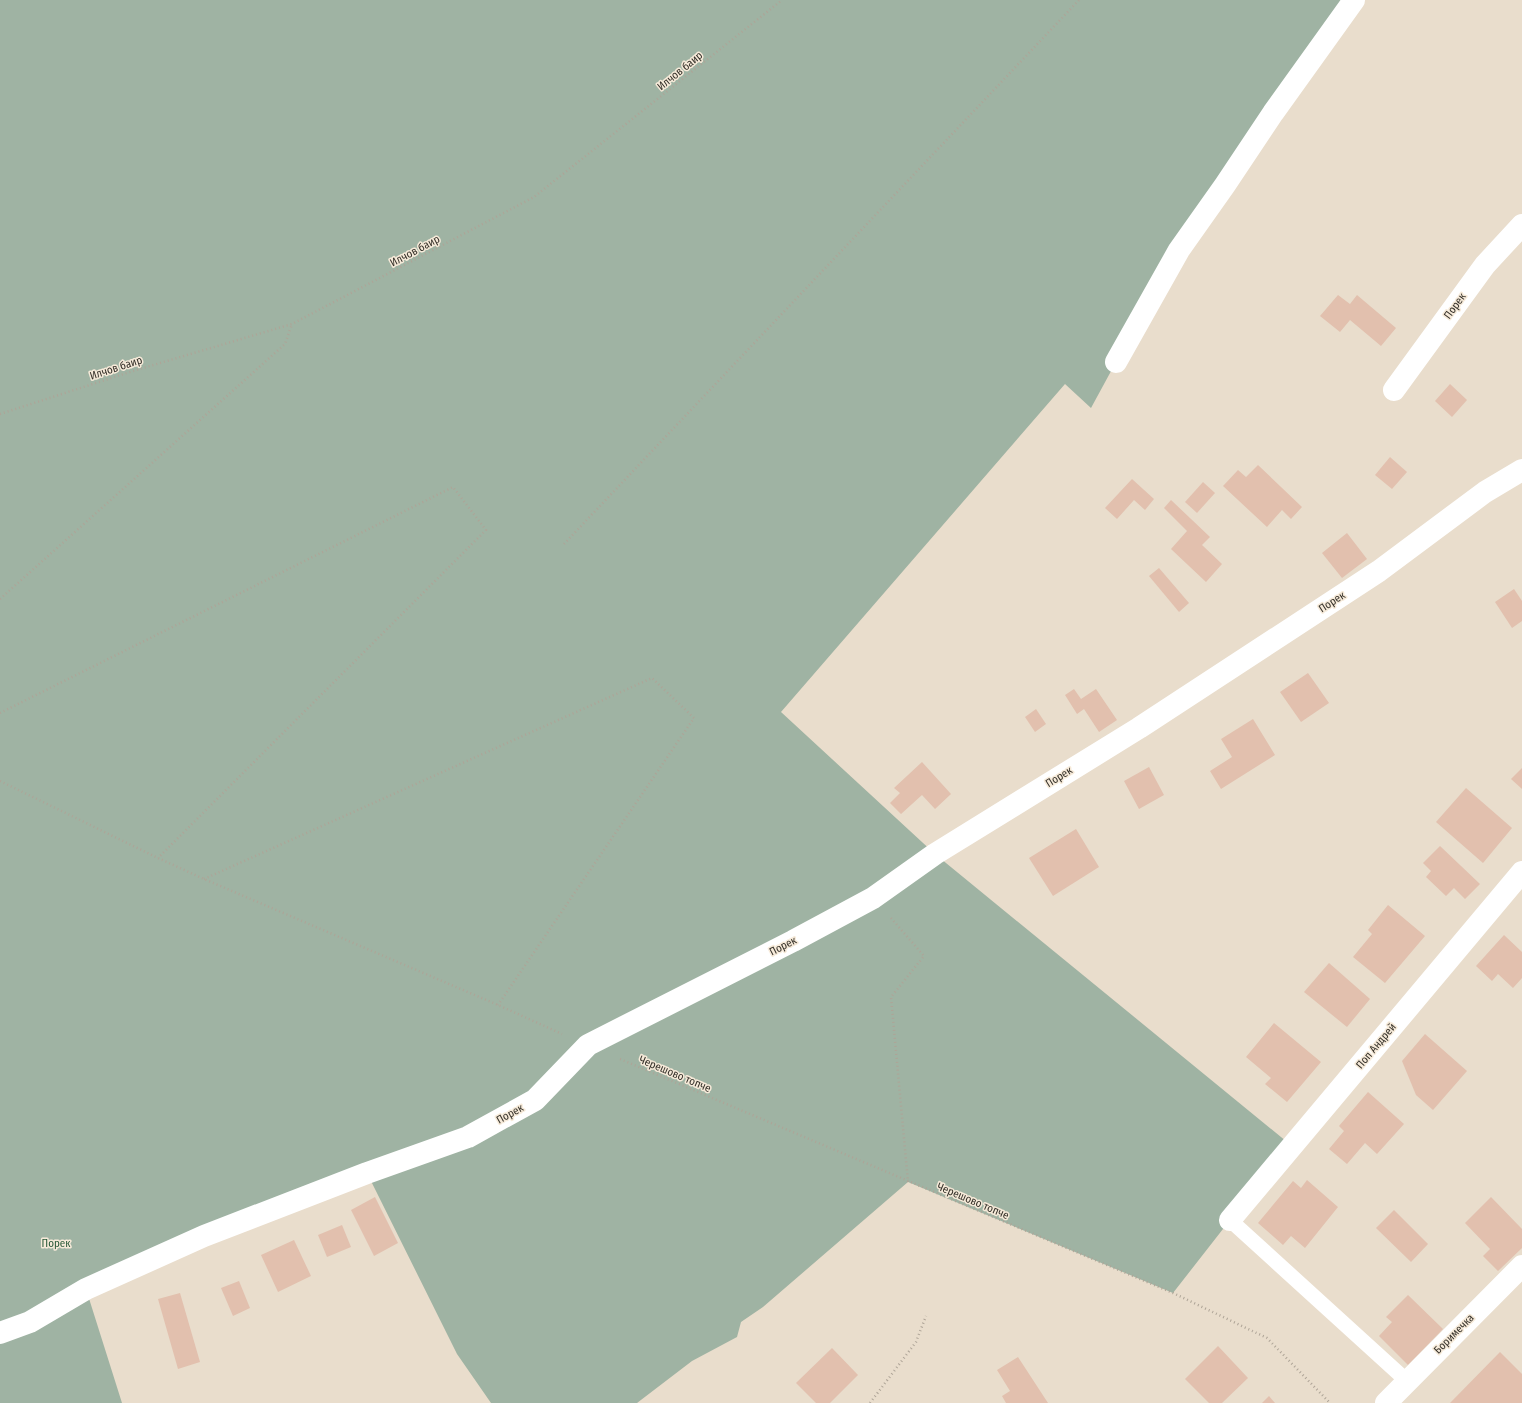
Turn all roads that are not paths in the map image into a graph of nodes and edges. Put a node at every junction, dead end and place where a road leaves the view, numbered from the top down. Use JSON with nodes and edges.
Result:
{"nodes":[{"id":1,"x":1354,"y":0,"type":"edge"},
{"id":2,"x":1522,"y":225,"type":"edge"},
{"id":3,"x":1116,"y":362,"type":"dead end"},
{"id":4,"x":1394,"y":390,"type":"dead end"},
{"id":5,"x":1522,"y":470,"type":"edge"},
{"id":6,"x":1522,"y":872,"type":"edge"},
{"id":7,"x":1230,"y":1220,"type":"joint"},
{"id":8,"x":1522,"y":1266,"type":"edge"},
{"id":9,"x":0,"y":1333,"type":"edge"},
{"id":10,"x":1407,"y":1381,"type":"junction"},
{"id":11,"x":1386,"y":1403,"type":"edge"}],
"edges":[{"from":1,"to":3,"type":"street"},
{"from":2,"to":4,"type":"street","name":"Порек"},
{"from":5,"to":9,"type":"street","name":"Порек"},
{"from":6,"to":7,"type":"street","name":"Поп Андрей"},
{"from":7,"to":10,"type":"lane"},
{"from":8,"to":10,"type":"street","name":"Боримечка"},
{"from":10,"to":11,"type":"street","name":"Боримечка"}]}
